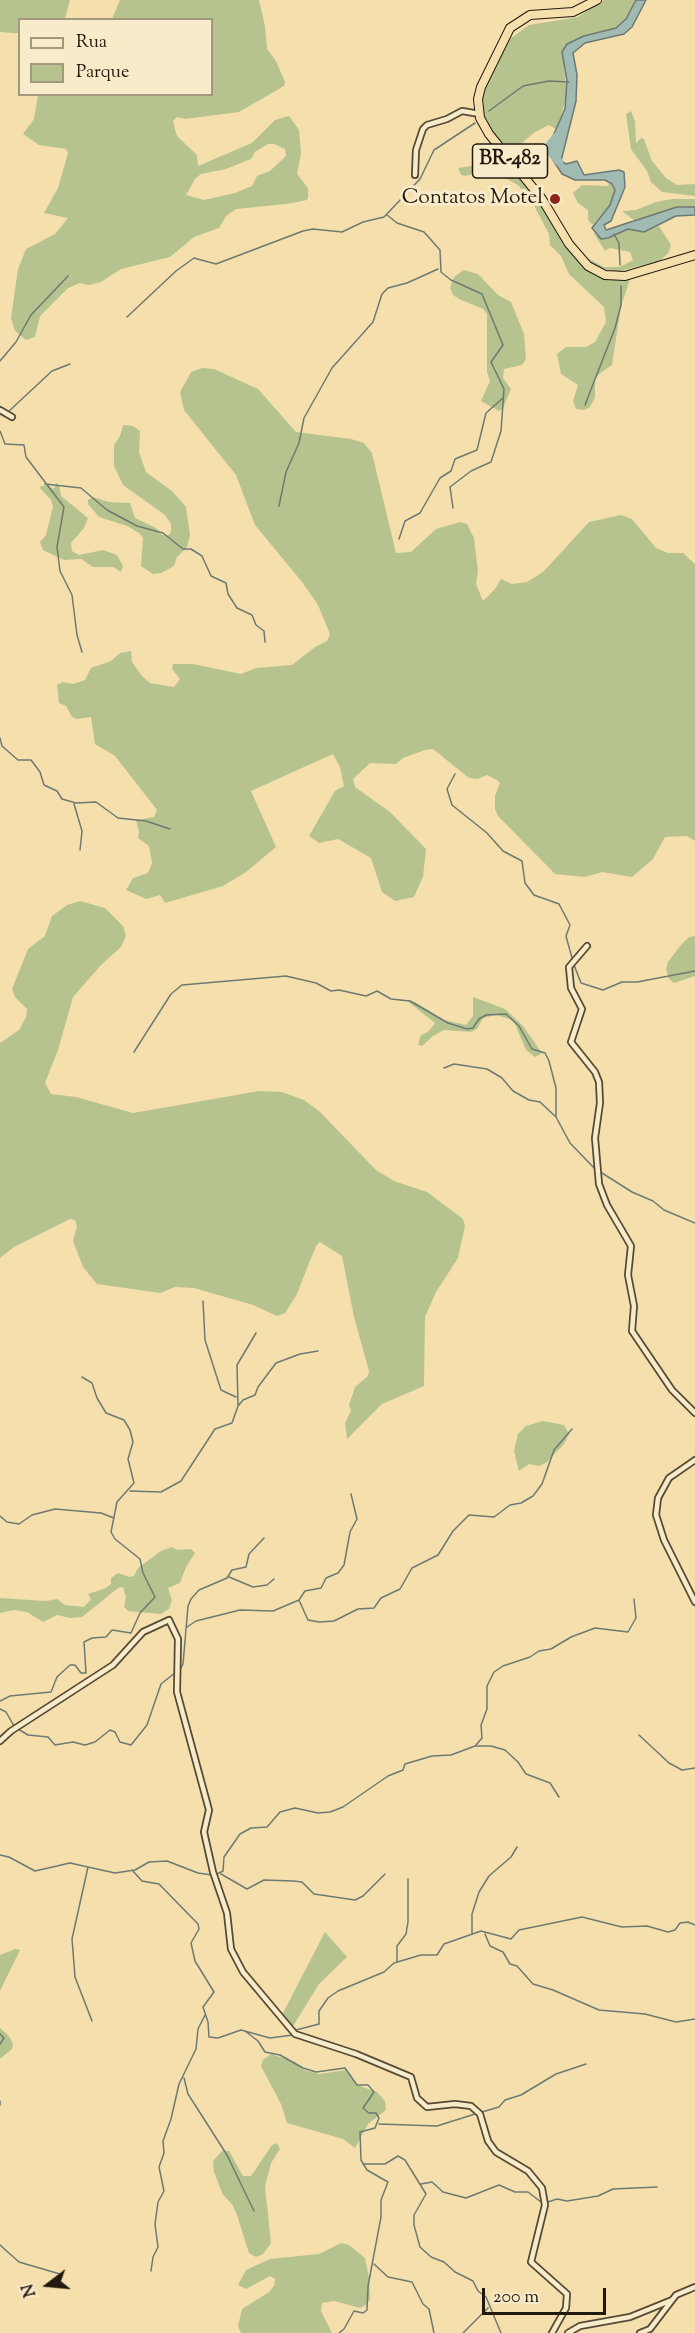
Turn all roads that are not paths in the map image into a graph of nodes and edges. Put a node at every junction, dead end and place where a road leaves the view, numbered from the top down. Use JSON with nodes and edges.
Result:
{"nodes":[{"id":1,"x":597,"y":0,"type":"edge"},
{"id":2,"x":480,"y":114,"type":"junction"},
{"id":3,"x":415,"y":175,"type":"dead end"},
{"id":4,"x":695,"y":255,"type":"edge"},
{"id":5,"x":0,"y":410,"type":"edge"},
{"id":6,"x":12,"y":417,"type":"dead end"},
{"id":7,"x":587,"y":946,"type":"dead end"},
{"id":8,"x":695,"y":1413,"type":"edge"},
{"id":9,"x":695,"y":1460,"type":"edge"},
{"id":10,"x":695,"y":1602,"type":"edge"},
{"id":11,"x":0,"y":1742,"type":"edge"},
{"id":12,"x":695,"y":2287,"type":"edge"},
{"id":13,"x":672,"y":2300,"type":"junction"},
{"id":14,"x":552,"y":2333,"type":"edge"},
{"id":15,"x":568,"y":2333,"type":"edge"},
{"id":16,"x":640,"y":2333,"type":"edge"}],
"edges":[{"from":1,"to":2,"type":"highway","number":"BR-482"},
{"from":2,"to":3,"type":"street"},
{"from":2,"to":4,"type":"highway","number":"BR-482"},
{"from":5,"to":6,"type":"street"},
{"from":7,"to":8,"type":"street"},
{"from":9,"to":10,"type":"street"},
{"from":11,"to":14,"type":"street"},
{"from":12,"to":13,"type":"street"},
{"from":13,"to":15,"type":"street"},
{"from":13,"to":16,"type":"street"}]}
